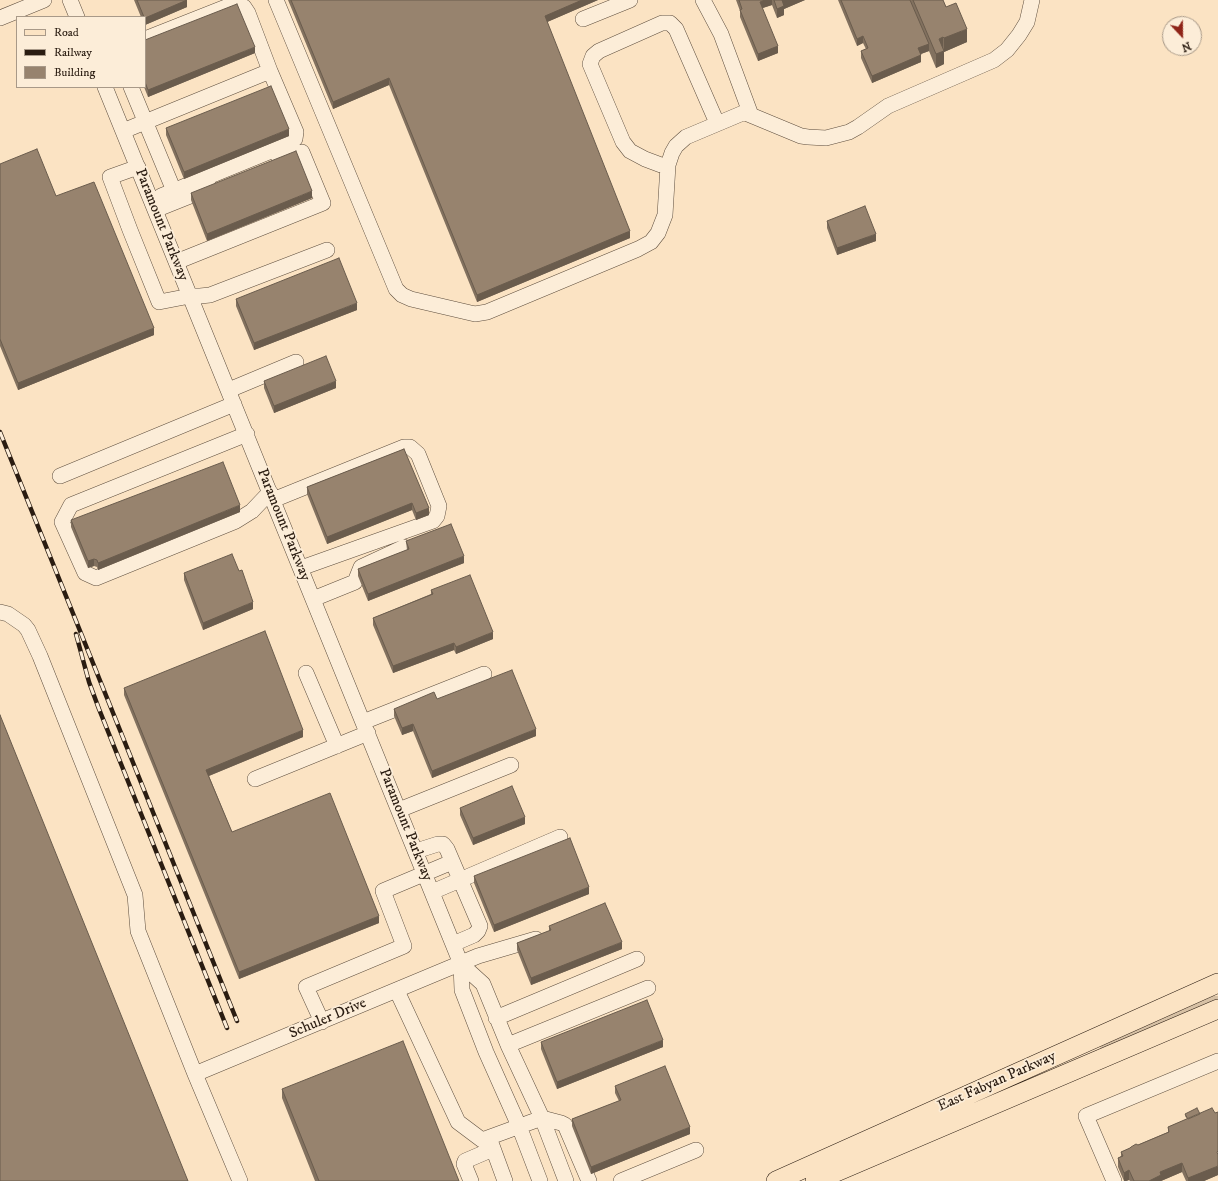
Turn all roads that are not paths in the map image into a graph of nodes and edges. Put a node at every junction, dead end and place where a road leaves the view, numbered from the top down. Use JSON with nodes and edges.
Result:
{"nodes":[{"id":1,"x":44,"y":0,"type":"edge"},
{"id":2,"x":70,"y":0,"type":"edge"},
{"id":3,"x":276,"y":0,"type":"edge"},
{"id":4,"x":630,"y":0,"type":"edge"},
{"id":5,"x":702,"y":0,"type":"edge"},
{"id":6,"x":1032,"y":0,"type":"edge"},
{"id":7,"x":210,"y":7,"type":"edge"},
{"id":8,"x":77,"y":16,"type":"edge"},
{"id":9,"x":0,"y":18,"type":"edge"},
{"id":10,"x":583,"y":18,"type":"dead end"},
{"id":11,"x":146,"y":39,"type":"edge"},
{"id":12,"x":270,"y":71,"type":"junction"},
{"id":13,"x":105,"y":88,"type":"edge"},
{"id":14,"x":131,"y":88,"type":"edge"},
{"id":15,"x":751,"y":115,"type":"junction"},
{"id":16,"x":146,"y":121,"type":"junction"},
{"id":17,"x":717,"y":123,"type":"junction"},
{"id":18,"x":123,"y":131,"type":"junction"},
{"id":19,"x":668,"y":164,"type":"junction"},
{"id":20,"x":138,"y":167,"type":"junction"},
{"id":21,"x":174,"y":191,"type":"junction"},
{"id":22,"x":153,"y":205,"type":"junction"},
{"id":23,"x":328,"y":250,"type":"dead end"},
{"id":24,"x":176,"y":262,"type":"junction"},
{"id":25,"x":190,"y":296,"type":"junction"},
{"id":26,"x":296,"y":362,"type":"dead end"},
{"id":27,"x":228,"y":390,"type":"junction"},
{"id":28,"x":234,"y":404,"type":"junction"},
{"id":29,"x":247,"y":434,"type":"junction"},
{"id":30,"x":60,"y":476,"type":"dead end"},
{"id":31,"x":272,"y":496,"type":"junction"},
{"id":32,"x":404,"y":547,"type":"dead end"},
{"id":33,"x":301,"y":568,"type":"junction"},
{"id":34,"x":313,"y":599,"type":"junction"},
{"id":35,"x":0,"y":612,"type":"edge"},
{"id":36,"x":306,"y":673,"type":"dead end"},
{"id":37,"x":484,"y":674,"type":"dead end"},
{"id":38,"x":366,"y":728,"type":"junction"},
{"id":39,"x":337,"y":746,"type":"junction"},
{"id":40,"x":511,"y":765,"type":"dead end"},
{"id":41,"x":255,"y":779,"type":"dead end"},
{"id":42,"x":399,"y":810,"type":"junction"},
{"id":43,"x":560,"y":837,"type":"dead end"},
{"id":44,"x":416,"y":851,"type":"junction"},
{"id":45,"x":452,"y":862,"type":"junction"},
{"id":46,"x":424,"y":873,"type":"junction"},
{"id":47,"x":460,"y":880,"type":"junction"},
{"id":48,"x":432,"y":892,"type":"junction"},
{"id":49,"x":549,"y":936,"type":"edge"},
{"id":50,"x":453,"y":944,"type":"junction"},
{"id":51,"x":637,"y":959,"type":"dead end"},
{"id":52,"x":461,"y":964,"type":"junction"},
{"id":53,"x":1218,"y":983,"type":"edge"},
{"id":54,"x":648,"y":988,"type":"dead end"},
{"id":55,"x":397,"y":991,"type":"junction"},
{"id":56,"x":1218,"y":1009,"type":"edge"},
{"id":57,"x":496,"y":1018,"type":"junction"},
{"id":58,"x":322,"y":1022,"type":"junction"},
{"id":59,"x":508,"y":1045,"type":"junction"},
{"id":60,"x":1218,"y":1061,"type":"edge"},
{"id":61,"x":195,"y":1074,"type":"junction"},
{"id":62,"x":542,"y":1118,"type":"junction"},
{"id":63,"x":519,"y":1126,"type":"junction"},
{"id":64,"x":491,"y":1144,"type":"junction"},
{"id":65,"x":696,"y":1150,"type":"dead end"},
{"id":66,"x":240,"y":1181,"type":"edge"},
{"id":67,"x":471,"y":1181,"type":"edge"},
{"id":68,"x":505,"y":1181,"type":"edge"},
{"id":69,"x":540,"y":1181,"type":"edge"},
{"id":70,"x":566,"y":1181,"type":"edge"},
{"id":71,"x":589,"y":1181,"type":"edge"},
{"id":72,"x":621,"y":1181,"type":"edge"},
{"id":73,"x":776,"y":1181,"type":"edge"},
{"id":74,"x":815,"y":1181,"type":"edge"},
{"id":75,"x":1114,"y":1181,"type":"edge"}],
"edges":[{"from":1,"to":9,"type":"street"},
{"from":2,"to":8,"type":"street"},
{"from":3,"to":19,"type":"street"},
{"from":4,"to":10,"type":"street"},
{"from":5,"to":15,"type":"street"},
{"from":6,"to":15,"type":"street"},
{"from":7,"to":11,"type":"street"},
{"from":7,"to":12,"type":"street"},
{"from":12,"to":16,"type":"street"},
{"from":12,"to":21,"type":"street"},
{"from":13,"to":18,"type":"street","name":"Paramount Parkway"},
{"from":14,"to":16,"type":"street"},
{"from":15,"to":17,"type":"street"},
{"from":16,"to":18,"type":"street"},
{"from":16,"to":21,"type":"street"},
{"from":17,"to":19,"type":"street"},
{"from":17,"to":19,"type":"street"},
{"from":18,"to":20,"type":"street","name":"Paramount Parkway"},
{"from":20,"to":22,"type":"street","name":"Paramount Parkway"},
{"from":20,"to":25,"type":"street"},
{"from":21,"to":22,"type":"street"},
{"from":22,"to":24,"type":"street","name":"Paramount Parkway"},
{"from":22,"to":24,"type":"street"},
{"from":23,"to":25,"type":"street"},
{"from":24,"to":25,"type":"street","name":"Paramount Parkway"},
{"from":25,"to":27,"type":"street","name":"Paramount Parkway"},
{"from":26,"to":27,"type":"street"},
{"from":27,"to":28,"type":"street","name":"Paramount Parkway"},
{"from":28,"to":29,"type":"street","name":"Paramount Parkway"},
{"from":28,"to":30,"type":"street"},
{"from":29,"to":31,"type":"street","name":"Paramount Parkway"},
{"from":29,"to":31,"type":"street"},
{"from":31,"to":33,"type":"street","name":"Paramount Parkway"},
{"from":31,"to":33,"type":"street"},
{"from":32,"to":34,"type":"street"},
{"from":33,"to":34,"type":"street","name":"Paramount Parkway"},
{"from":34,"to":38,"type":"street","name":"Paramount Parkway"},
{"from":35,"to":61,"type":"street"},
{"from":36,"to":39,"type":"street"},
{"from":37,"to":38,"type":"street"},
{"from":38,"to":39,"type":"street"},
{"from":38,"to":42,"type":"street","name":"Paramount Parkway"},
{"from":39,"to":41,"type":"street"},
{"from":40,"to":42,"type":"street"},
{"from":42,"to":44,"type":"street","name":"Paramount Parkway"},
{"from":43,"to":47,"type":"street"},
{"from":44,"to":45,"type":"street"},
{"from":44,"to":46,"type":"street","name":"Paramount Parkway"},
{"from":45,"to":46,"type":"street"},
{"from":45,"to":47,"type":"street"},
{"from":46,"to":48,"type":"street","name":"Paramount Parkway"},
{"from":46,"to":58,"type":"street"},
{"from":47,"to":48,"type":"street"},
{"from":47,"to":50,"type":"street"},
{"from":48,"to":50,"type":"street","name":"Paramount Parkway"},
{"from":49,"to":52,"type":"street","name":"Schuler Drive"},
{"from":50,"to":52,"type":"street","name":"Paramount Parkway"},
{"from":51,"to":57,"type":"street"},
{"from":52,"to":55,"type":"street","name":"Schuler Drive"},
{"from":52,"to":57,"type":"street","name":"Paramount Parkway"},
{"from":52,"to":63,"type":"street","name":"Paramount Parkway"},
{"from":53,"to":73,"type":"main road","name":"East Fabyan Parkway"},
{"from":54,"to":59,"type":"street"},
{"from":55,"to":58,"type":"street","name":"Schuler Drive"},
{"from":55,"to":64,"type":"street"},
{"from":56,"to":74,"type":"main road","name":"East Fabyan Parkway"},
{"from":57,"to":59,"type":"street","name":"Paramount Parkway"},
{"from":58,"to":61,"type":"street","name":"Schuler Drive"},
{"from":59,"to":62,"type":"street","name":"Paramount Parkway"},
{"from":60,"to":75,"type":"street"},
{"from":61,"to":66,"type":"street"},
{"from":62,"to":63,"type":"street"},
{"from":62,"to":70,"type":"street","name":"Paramount Parkway"},
{"from":62,"to":71,"type":"street"},
{"from":63,"to":64,"type":"street"},
{"from":63,"to":69,"type":"street","name":"Paramount Parkway"},
{"from":64,"to":67,"type":"street"},
{"from":64,"to":68,"type":"street"},
{"from":65,"to":72,"type":"street"}]}
